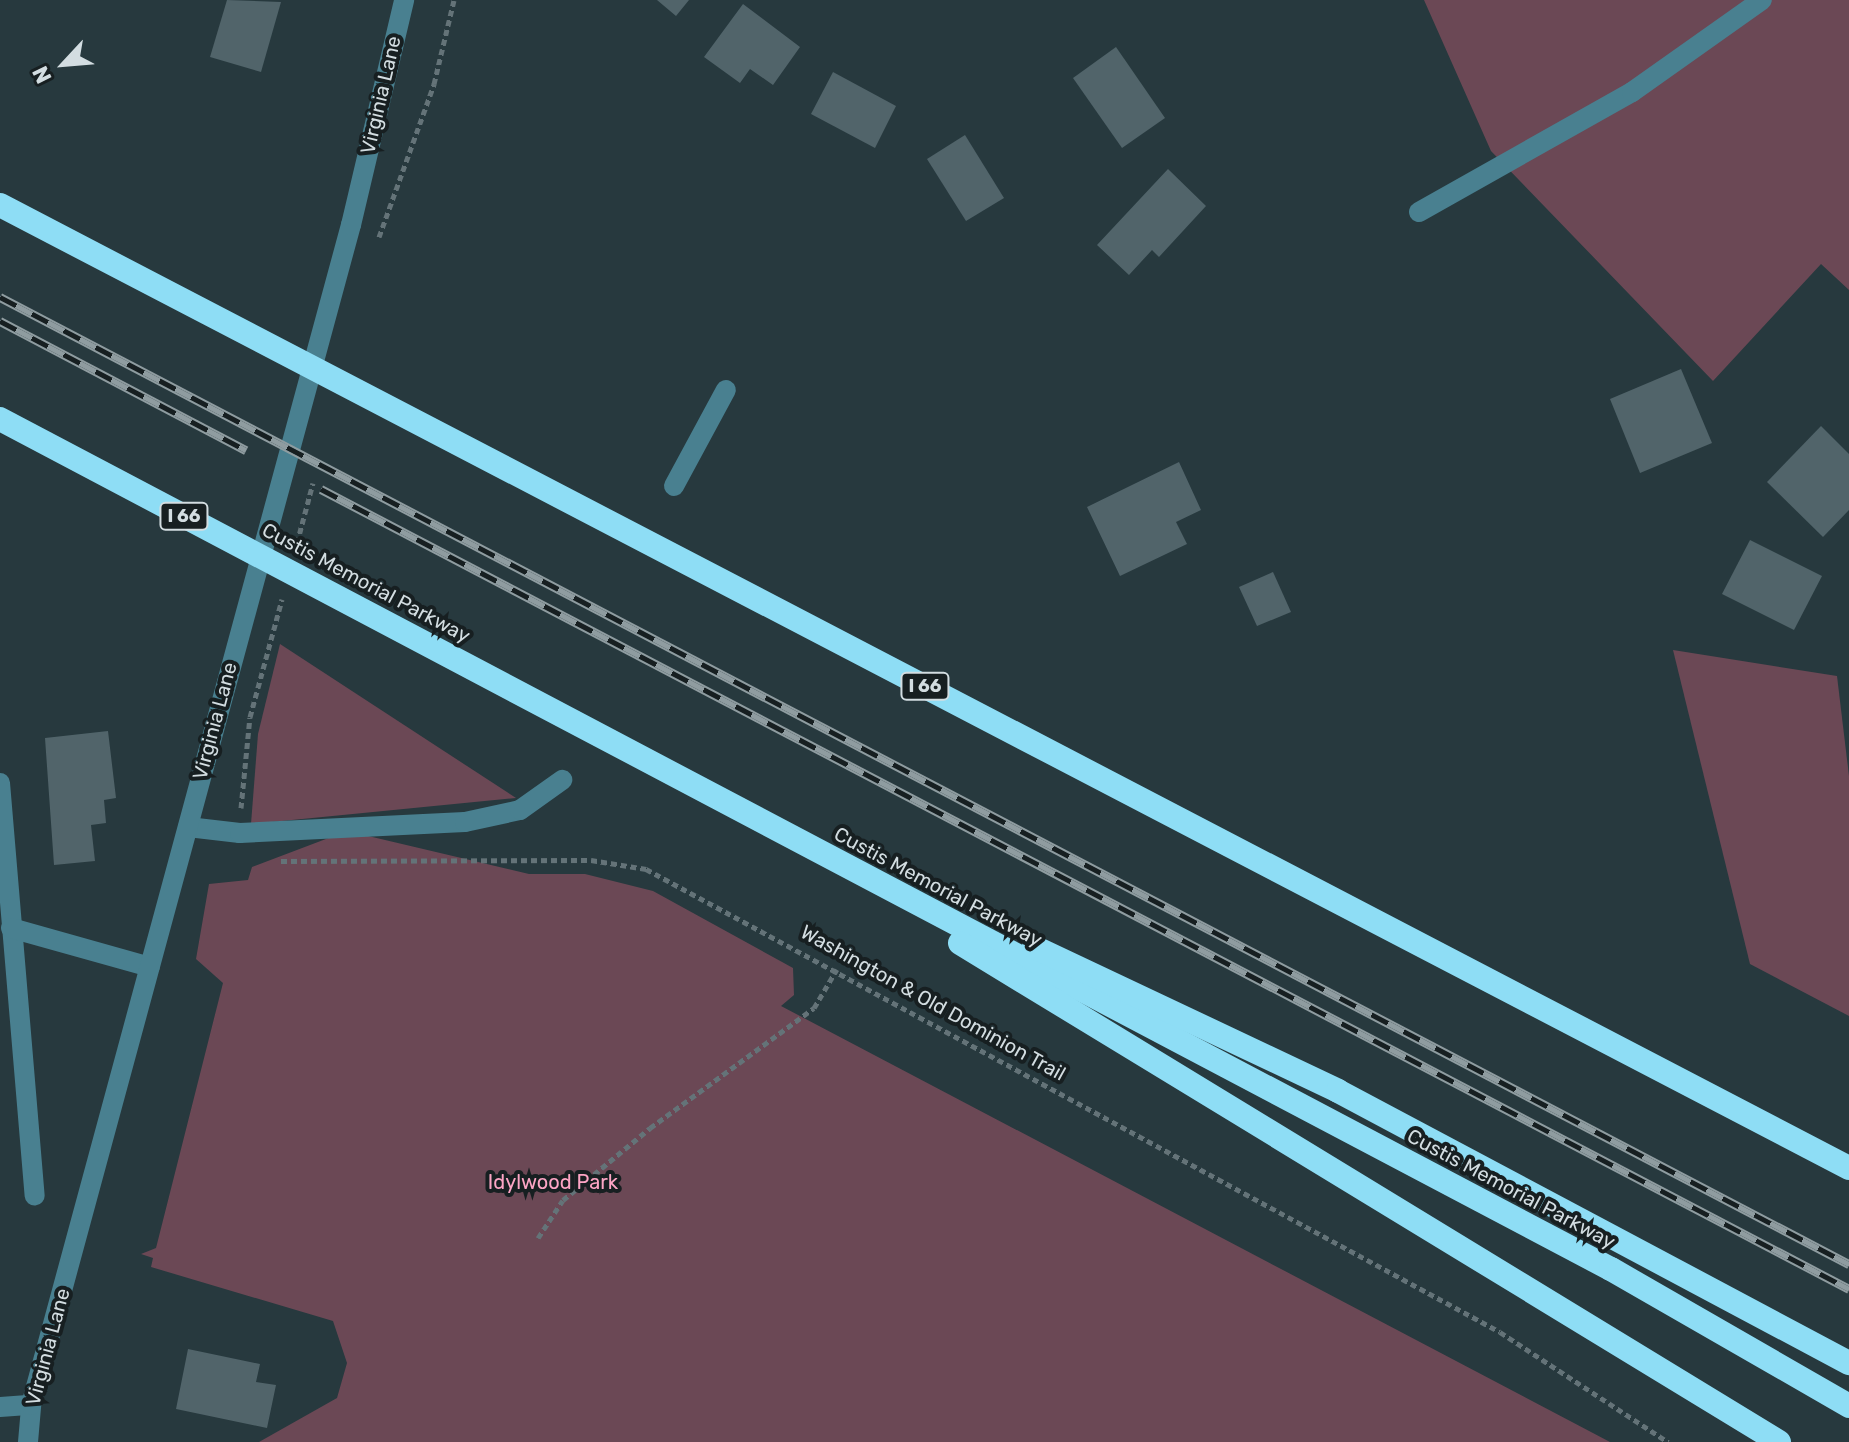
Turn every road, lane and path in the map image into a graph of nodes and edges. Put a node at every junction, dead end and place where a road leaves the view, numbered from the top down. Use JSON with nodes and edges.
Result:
{"nodes":[{"id":1,"x":404,"y":0,"type":"edge"},
{"id":2,"x":454,"y":0,"type":"edge"},
{"id":3,"x":1762,"y":0,"type":"edge"},
{"id":4,"x":0,"y":205,"type":"edge"},
{"id":5,"x":1419,"y":212,"type":"dead end"},
{"id":6,"x":378,"y":240,"type":"dead end"},
{"id":7,"x":726,"y":390,"type":"dead end"},
{"id":8,"x":0,"y":419,"type":"edge"},
{"id":9,"x":674,"y":486,"type":"dead end"},
{"id":10,"x":250,"y":717,"type":"dead end"},
{"id":11,"x":562,"y":780,"type":"dead end"},
{"id":12,"x":0,"y":783,"type":"edge"},
{"id":13,"x":725,"y":801,"type":"junction"},
{"id":14,"x":188,"y":827,"type":"junction"},
{"id":15,"x":240,"y":833,"type":"junction"},
{"id":16,"x":11,"y":928,"type":"junction"},
{"id":17,"x":150,"y":967,"type":"junction"},
{"id":18,"x":837,"y":969,"type":"junction"},
{"id":19,"x":1849,"y":1168,"type":"edge"},
{"id":20,"x":35,"y":1196,"type":"dead end"},
{"id":21,"x":538,"y":1238,"type":"dead end"},
{"id":22,"x":1627,"y":1349,"type":"junction"},
{"id":23,"x":1849,"y":1363,"type":"edge"},
{"id":24,"x":31,"y":1405,"type":"junction"},
{"id":25,"x":1849,"y":1406,"type":"edge"},
{"id":26,"x":0,"y":1407,"type":"edge"},
{"id":27,"x":28,"y":1442,"type":"edge"},
{"id":28,"x":1668,"y":1442,"type":"edge"},
{"id":29,"x":1747,"y":1442,"type":"edge"},
{"id":30,"x":1779,"y":1442,"type":"edge"}],
"edges":[{"from":1,"to":14,"type":"street","name":"Virginia Lane"},
{"from":2,"to":6,"type":"path"},
{"from":3,"to":5,"type":"street"},
{"from":4,"to":19,"type":"highway","number":"I 66"},
{"from":7,"to":9,"type":"street"},
{"from":8,"to":13,"type":"highway","name":"Custis Memorial Parkway","number":"I 66"},
{"from":10,"to":15,"type":"path"},
{"from":11,"to":15,"type":"street"},
{"from":12,"to":16,"type":"street"},
{"from":13,"to":22,"type":"highway"},
{"from":13,"to":23,"type":"highway"},
{"from":13,"to":25,"type":"highway","name":"Custis Memorial Parkway","number":"I 66"},
{"from":14,"to":15,"type":"street"},
{"from":14,"to":17,"type":"street","name":"Virginia Lane"},
{"from":15,"to":18,"type":"path","name":"Washington & Old Dominion Trail"},
{"from":16,"to":17,"type":"street"},
{"from":16,"to":20,"type":"street"},
{"from":17,"to":24,"type":"street","name":"Virginia Lane"},
{"from":18,"to":21,"type":"path"},
{"from":18,"to":28,"type":"path","name":"Washington & Old Dominion Trail"},
{"from":22,"to":29,"type":"highway"},
{"from":22,"to":30,"type":"highway"},
{"from":24,"to":26,"type":"street"},
{"from":24,"to":27,"type":"street","name":"Virginia Lane"}]}
